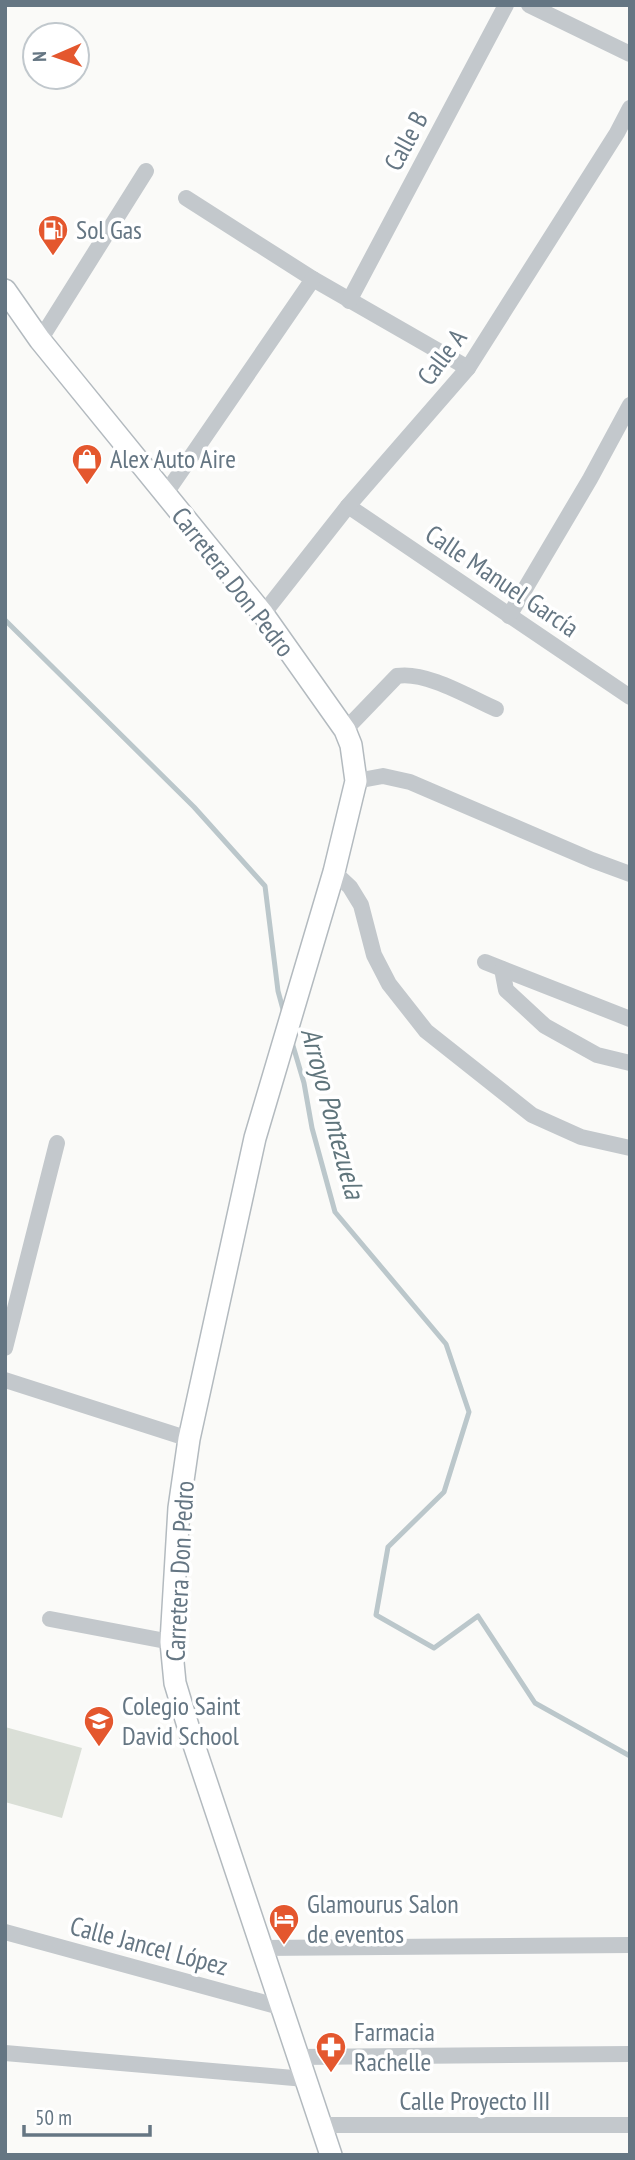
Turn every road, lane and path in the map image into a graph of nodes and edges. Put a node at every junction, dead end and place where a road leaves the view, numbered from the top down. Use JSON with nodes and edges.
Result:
{"nodes":[{"id":1,"x":506,"y":5,"type":"edge"},
{"id":2,"x":529,"y":5,"type":"edge"},
{"id":3,"x":630,"y":54,"type":"edge"},
{"id":4,"x":630,"y":108,"type":"edge"},
{"id":5,"x":146,"y":171,"type":"dead end"},
{"id":6,"x":186,"y":198,"type":"dead end"},
{"id":7,"x":313,"y":279,"type":"junction"},
{"id":8,"x":5,"y":290,"type":"edge"},
{"id":9,"x":349,"y":301,"type":"junction"},
{"id":10,"x":40,"y":340,"type":"junction"},
{"id":11,"x":468,"y":368,"type":"junction"},
{"id":12,"x":630,"y":405,"type":"edge"},
{"id":13,"x":164,"y":496,"type":"junction"},
{"id":14,"x":348,"y":506,"type":"junction"},
{"id":15,"x":262,"y":614,"type":"junction"},
{"id":16,"x":509,"y":616,"type":"junction"},
{"id":17,"x":630,"y":697,"type":"edge"},
{"id":18,"x":496,"y":709,"type":"dead end"},
{"id":19,"x":345,"y":730,"type":"junction"},
{"id":20,"x":356,"y":781,"type":"junction"},
{"id":21,"x":334,"y":872,"type":"junction"},
{"id":22,"x":630,"y":874,"type":"edge"},
{"id":23,"x":485,"y":962,"type":"dead end"},
{"id":24,"x":502,"y":969,"type":"junction"},
{"id":25,"x":630,"y":1019,"type":"edge"},
{"id":26,"x":630,"y":1063,"type":"edge"},
{"id":27,"x":57,"y":1143,"type":"dead end"},
{"id":28,"x":630,"y":1148,"type":"edge"},
{"id":29,"x":10,"y":1313,"type":"edge"},
{"id":30,"x":5,"y":1348,"type":"edge"},
{"id":31,"x":5,"y":1380,"type":"edge"},
{"id":32,"x":189,"y":1440,"type":"junction"},
{"id":33,"x":50,"y":1619,"type":"dead end"},
{"id":34,"x":171,"y":1642,"type":"junction"},
{"id":35,"x":5,"y":1932,"type":"edge"},
{"id":36,"x":630,"y":1945,"type":"edge"},
{"id":37,"x":261,"y":1948,"type":"junction"},
{"id":38,"x":280,"y":2007,"type":"junction"},
{"id":39,"x":5,"y":2053,"type":"edge"},
{"id":40,"x":630,"y":2054,"type":"edge"},
{"id":41,"x":298,"y":2057,"type":"junction"},
{"id":42,"x":305,"y":2079,"type":"junction"},
{"id":43,"x":321,"y":2125,"type":"junction"},
{"id":44,"x":630,"y":2125,"type":"edge"},
{"id":45,"x":331,"y":2155,"type":"edge"}],
"edges":[{"from":1,"to":9,"type":"street","name":"Calle B"},
{"from":2,"to":3,"type":"street"},
{"from":4,"to":11,"type":"street","name":"Calle A"},
{"from":5,"to":10,"type":"street"},
{"from":6,"to":7,"type":"street"},
{"from":7,"to":9,"type":"street"},
{"from":7,"to":13,"type":"street"},
{"from":8,"to":10,"type":"street","name":"Carretera Don Pedro"},
{"from":9,"to":11,"type":"street"},
{"from":10,"to":13,"type":"street","name":"Carretera Don Pedro"},
{"from":11,"to":14,"type":"street","name":"Calle A"},
{"from":12,"to":16,"type":"street"},
{"from":13,"to":15,"type":"street","name":"Carretera Don Pedro"},
{"from":14,"to":15,"type":"street","name":"Calle A"},
{"from":14,"to":16,"type":"street","name":"Calle Manuel García"},
{"from":15,"to":19,"type":"street","name":"Carretera Don Pedro"},
{"from":16,"to":17,"type":"street","name":"Calle Manuel García"},
{"from":18,"to":19,"type":"street"},
{"from":19,"to":20,"type":"street","name":"Carretera Don Pedro"},
{"from":20,"to":21,"type":"street","name":"Carretera Don Pedro"},
{"from":20,"to":22,"type":"street"},
{"from":21,"to":28,"type":"street"},
{"from":21,"to":32,"type":"street","name":"Carretera Don Pedro"},
{"from":23,"to":24,"type":"street"},
{"from":24,"to":25,"type":"street"},
{"from":24,"to":26,"type":"street"},
{"from":27,"to":29,"type":"street"},
{"from":29,"to":30,"type":"street"},
{"from":31,"to":32,"type":"street"},
{"from":32,"to":34,"type":"street","name":"Carretera Don Pedro"},
{"from":33,"to":34,"type":"street"},
{"from":34,"to":37,"type":"street","name":"Carretera Don Pedro"},
{"from":35,"to":38,"type":"street","name":"Calle Jancel López"},
{"from":36,"to":37,"type":"street"},
{"from":37,"to":38,"type":"street","name":"Carretera Don Pedro"},
{"from":38,"to":41,"type":"street","name":"Carretera Don Pedro"},
{"from":39,"to":42,"type":"street"},
{"from":40,"to":41,"type":"street"},
{"from":41,"to":42,"type":"street","name":"Carretera Don Pedro"},
{"from":42,"to":43,"type":"street","name":"Carretera Don Pedro"},
{"from":43,"to":44,"type":"street","name":"Calle Proyecto III"},
{"from":43,"to":45,"type":"street","name":"Carretera Don Pedro"}]}
